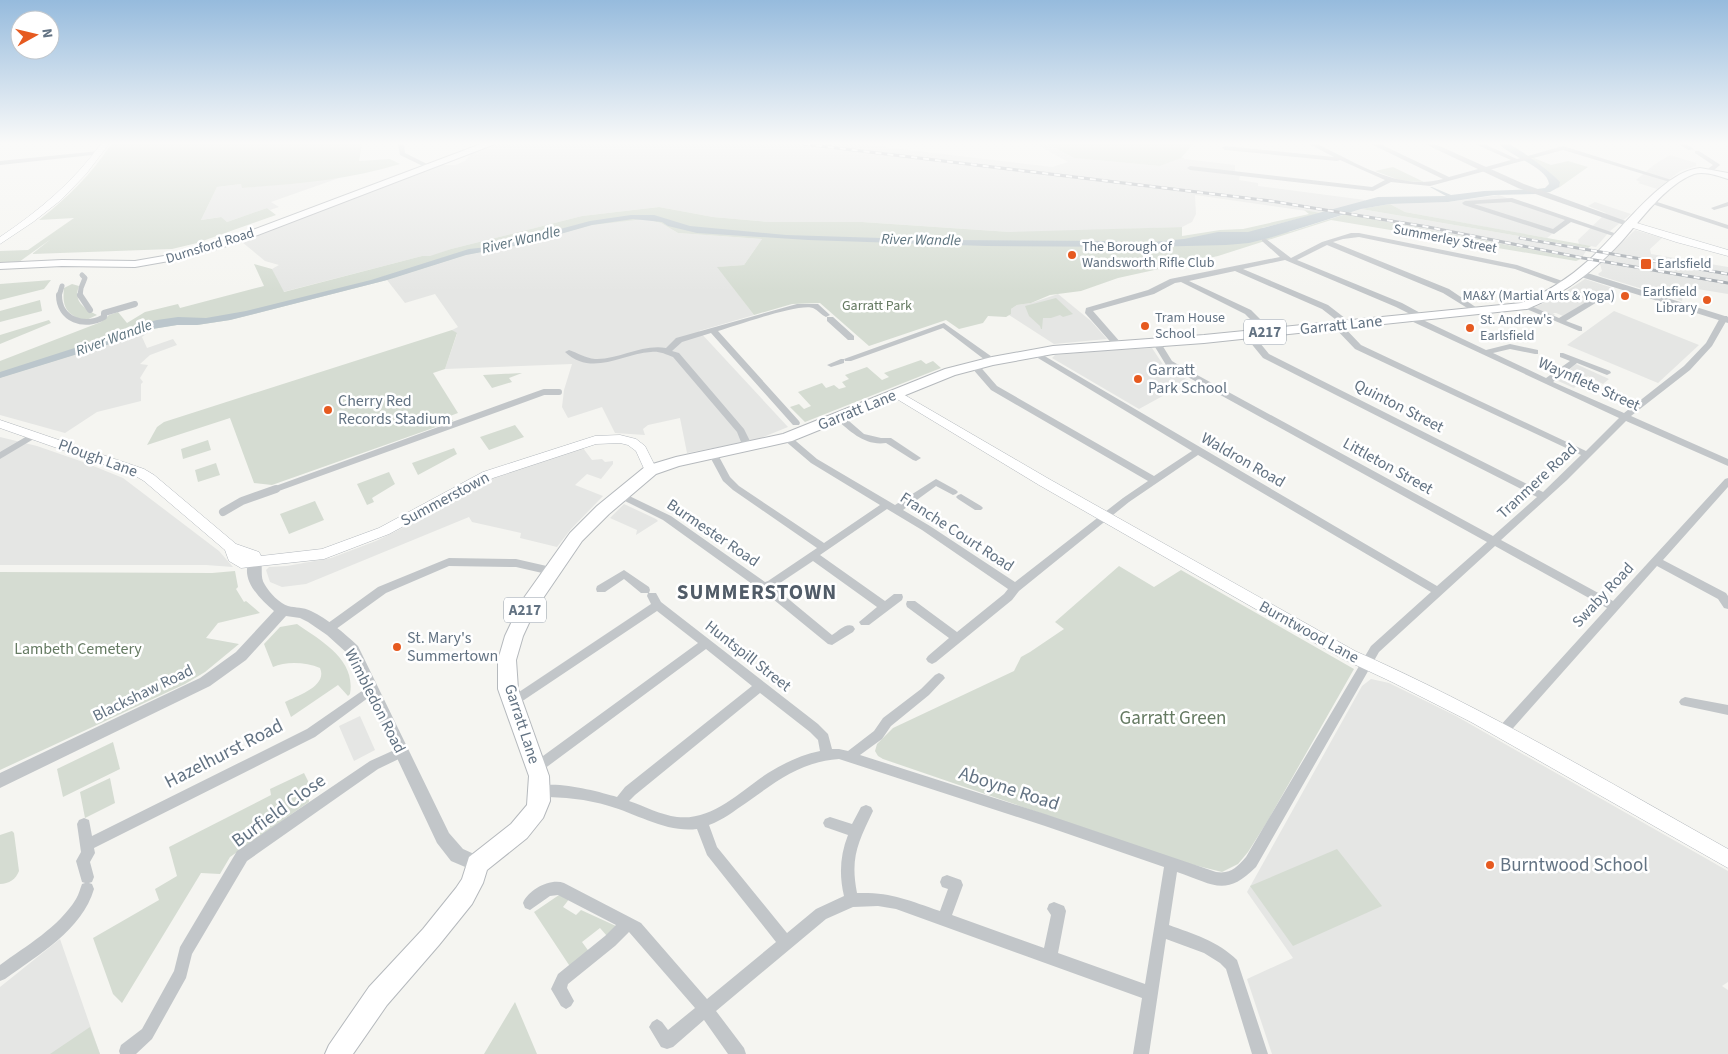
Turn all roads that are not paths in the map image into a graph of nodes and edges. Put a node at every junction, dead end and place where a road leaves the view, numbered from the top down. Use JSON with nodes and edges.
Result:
{"nodes":[{"id":1,"x":63,"y":193,"type":"edge"},
{"id":2,"x":360,"y":193,"type":"edge"},
{"id":3,"x":1542,"y":193,"type":"edge"},
{"id":4,"x":1662,"y":193,"type":"edge"},
{"id":5,"x":1651,"y":202,"type":"junction"},
{"id":6,"x":1728,"y":204,"type":"edge"},
{"id":7,"x":1714,"y":208,"type":"dead end"},
{"id":8,"x":1569,"y":220,"type":"junction"},
{"id":9,"x":1630,"y":224,"type":"junction"},
{"id":10,"x":1728,"y":227,"type":"edge"},
{"id":11,"x":1618,"y":236,"type":"junction"},
{"id":12,"x":1264,"y":240,"type":"dead end"},
{"id":13,"x":0,"y":241,"type":"edge"},
{"id":14,"x":1329,"y":243,"type":"junction"},
{"id":15,"x":1728,"y":253,"type":"edge"},
{"id":16,"x":1289,"y":259,"type":"junction"},
{"id":17,"x":1,"y":267,"type":"edge"},
{"id":18,"x":1236,"y":268,"type":"junction"},
{"id":19,"x":1581,"y":274,"type":"junction"},
{"id":20,"x":82,"y":275,"type":"dead end"},
{"id":21,"x":1182,"y":280,"type":"junction"},
{"id":22,"x":1565,"y":285,"type":"junction"},
{"id":23,"x":62,"y":286,"type":"dead end"},
{"id":24,"x":1608,"y":293,"type":"dead end"},
{"id":25,"x":135,"y":304,"type":"dead end"},
{"id":26,"x":1522,"y":306,"type":"junction"},
{"id":27,"x":90,"y":310,"type":"dead end"},
{"id":28,"x":1477,"y":312,"type":"junction"},
{"id":29,"x":1417,"y":318,"type":"junction"},
{"id":30,"x":1726,"y":319,"type":"edge"},
{"id":31,"x":1560,"y":321,"type":"junction"},
{"id":32,"x":1342,"y":325,"type":"junction"},
{"id":33,"x":712,"y":330,"type":"junction"},
{"id":34,"x":1579,"y":330,"type":"dead end"},
{"id":35,"x":1268,"y":332,"type":"junction"},
{"id":36,"x":1248,"y":334,"type":"junction"},
{"id":37,"x":851,"y":338,"type":"dead end"},
{"id":38,"x":1156,"y":342,"type":"junction"},
{"id":39,"x":1118,"y":345,"type":"junction"},
{"id":40,"x":668,"y":350,"type":"junction"},
{"id":41,"x":569,"y":352,"type":"dead end"},
{"id":42,"x":1036,"y":352,"type":"junction"},
{"id":43,"x":1535,"y":352,"type":"dead end"},
{"id":44,"x":1486,"y":354,"type":"junction"},
{"id":45,"x":1562,"y":354,"type":"dead end"},
{"id":46,"x":992,"y":360,"type":"junction"},
{"id":47,"x":1576,"y":360,"type":"junction"},
{"id":48,"x":831,"y":365,"type":"dead end"},
{"id":49,"x":974,"y":365,"type":"junction"},
{"id":50,"x":1607,"y":373,"type":"dead end"},
{"id":51,"x":1547,"y":382,"type":"junction"},
{"id":52,"x":559,"y":392,"type":"dead end"},
{"id":53,"x":896,"y":394,"type":"junction"},
{"id":54,"x":1626,"y":416,"type":"junction"},
{"id":55,"x":839,"y":417,"type":"junction"},
{"id":56,"x":796,"y":423,"type":"dead end"},
{"id":57,"x":0,"y":424,"type":"edge"},
{"id":58,"x":859,"y":434,"type":"junction"},
{"id":59,"x":34,"y":435,"type":"junction"},
{"id":60,"x":787,"y":438,"type":"junction"},
{"id":61,"x":848,"y":439,"type":"dead end"},
{"id":62,"x":748,"y":447,"type":"junction"},
{"id":63,"x":1198,"y":451,"type":"junction"},
{"id":64,"x":714,"y":455,"type":"junction"},
{"id":65,"x":1588,"y":455,"type":"junction"},
{"id":66,"x":0,"y":456,"type":"edge"},
{"id":67,"x":916,"y":458,"type":"dead end"},
{"id":68,"x":1728,"y":462,"type":"edge"},
{"id":69,"x":650,"y":470,"type":"junction"},
{"id":70,"x":946,"y":475,"type":"dead end"},
{"id":71,"x":1154,"y":480,"type":"junction"},
{"id":72,"x":936,"y":482,"type":"junction"},
{"id":73,"x":1726,"y":485,"type":"edge"},
{"id":74,"x":620,"y":495,"type":"junction"},
{"id":75,"x":1544,"y":496,"type":"junction"},
{"id":76,"x":891,"y":507,"type":"junction"},
{"id":77,"x":978,"y":508,"type":"dead end"},
{"id":78,"x":222,"y":512,"type":"dead end"},
{"id":79,"x":1106,"y":516,"type":"junction"},
{"id":80,"x":1495,"y":541,"type":"junction"},
{"id":81,"x":823,"y":547,"type":"junction"},
{"id":82,"x":812,"y":555,"type":"junction"},
{"id":83,"x":1656,"y":561,"type":"junction"},
{"id":84,"x":255,"y":562,"type":"junction"},
{"id":85,"x":551,"y":571,"type":"junction"},
{"id":86,"x":767,"y":585,"type":"junction"},
{"id":87,"x":1015,"y":588,"type":"junction"},
{"id":88,"x":601,"y":589,"type":"dead end"},
{"id":89,"x":1437,"y":591,"type":"junction"},
{"id":90,"x":651,"y":597,"type":"junction"},
{"id":91,"x":898,"y":597,"type":"dead end"},
{"id":92,"x":911,"y":604,"type":"dead end"},
{"id":93,"x":1728,"y":605,"type":"edge"},
{"id":94,"x":1615,"y":606,"type":"junction"},
{"id":95,"x":885,"y":607,"type":"junction"},
{"id":96,"x":283,"y":610,"type":"junction"},
{"id":97,"x":865,"y":622,"type":"dead end"},
{"id":98,"x":848,"y":628,"type":"dead end"},
{"id":99,"x":328,"y":629,"type":"junction"},
{"id":100,"x":957,"y":638,"type":"junction"},
{"id":101,"x":705,"y":644,"type":"junction"},
{"id":102,"x":932,"y":658,"type":"dead end"},
{"id":103,"x":1367,"y":663,"type":"junction"},
{"id":104,"x":939,"y":678,"type":"dead end"},
{"id":105,"x":760,"y":686,"type":"junction"},
{"id":106,"x":372,"y":689,"type":"junction"},
{"id":107,"x":512,"y":700,"type":"junction"},
{"id":108,"x":1685,"y":702,"type":"dead end"},
{"id":109,"x":1728,"y":710,"type":"edge"},
{"id":110,"x":1503,"y":731,"type":"junction"},
{"id":111,"x":401,"y":752,"type":"junction"},
{"id":112,"x":827,"y":754,"type":"junction"},
{"id":113,"x":852,"y":756,"type":"junction"},
{"id":114,"x":536,"y":768,"type":"junction"},
{"id":115,"x":0,"y":781,"type":"edge"},
{"id":116,"x":540,"y":791,"type":"junction"},
{"id":117,"x":619,"y":804,"type":"junction"},
{"id":118,"x":866,"y":811,"type":"dead end"},
{"id":119,"x":702,"y":822,"type":"junction"},
{"id":120,"x":830,"y":823,"type":"dead end"},
{"id":121,"x":84,"y":824,"type":"dead end"},
{"id":122,"x":855,"y":831,"type":"junction"},
{"id":123,"x":87,"y":845,"type":"junction"},
{"id":124,"x":1728,"y":859,"type":"edge"},
{"id":125,"x":477,"y":864,"type":"junction"},
{"id":126,"x":1171,"y":865,"type":"junction"},
{"id":127,"x":948,"y":882,"type":"dead end"},
{"id":128,"x":852,"y":900,"type":"junction"},
{"id":129,"x":530,"y":903,"type":"dead end"},
{"id":130,"x":1054,"y":909,"type":"dead end"},
{"id":131,"x":944,"y":918,"type":"junction"},
{"id":132,"x":628,"y":923,"type":"junction"},
{"id":133,"x":1161,"y":930,"type":"junction"},
{"id":134,"x":786,"y":943,"type":"junction"},
{"id":135,"x":1050,"y":957,"type":"junction"},
{"id":136,"x":0,"y":974,"type":"edge"},
{"id":137,"x":1150,"y":993,"type":"junction"},
{"id":138,"x":566,"y":1001,"type":"dead end"},
{"id":139,"x":705,"y":1009,"type":"junction"},
{"id":140,"x":657,"y":1027,"type":"dead end"},
{"id":141,"x":126,"y":1051,"type":"dead end"},
{"id":142,"x":338,"y":1054,"type":"edge"},
{"id":143,"x":738,"y":1054,"type":"edge"},
{"id":144,"x":1141,"y":1054,"type":"edge"},
{"id":145,"x":1260,"y":1054,"type":"edge"}],
"edges":[{"from":1,"to":13,"type":"main road"},
{"from":2,"to":17,"type":"main road","name":"Durnsford Road"},
{"from":3,"to":9,"type":"street"},
{"from":4,"to":5,"type":"main road","name":"Garratt Lane","number":"A217"},
{"from":5,"to":9,"type":"main road","name":"Garratt Lane","number":"A217"},
{"from":5,"to":10,"type":"street"},
{"from":6,"to":7,"type":"street"},
{"from":8,"to":8,"type":"street"},
{"from":8,"to":11,"type":"street"},
{"from":9,"to":11,"type":"main road","name":"Garratt Lane","number":"A217"},
{"from":9,"to":15,"type":"main road"},
{"from":11,"to":19,"type":"main road","name":"Garratt Lane","number":"A217"},
{"from":12,"to":16,"type":"street","name":"Waynflete Street"},
{"from":14,"to":16,"type":"street","name":"Summerley Street"},
{"from":14,"to":22,"type":"street","name":"Summerley Street"},
{"from":14,"to":28,"type":"street"},
{"from":16,"to":18,"type":"street"},
{"from":16,"to":29,"type":"street","name":"Waynflete Street"},
{"from":18,"to":21,"type":"street"},
{"from":18,"to":32,"type":"street"},
{"from":19,"to":22,"type":"main road","name":"Garratt Lane","number":"A217"},
{"from":19,"to":30,"type":"street"},
{"from":20,"to":27,"type":"street"},
{"from":21,"to":35,"type":"street"},
{"from":21,"to":39,"type":"street"},
{"from":22,"to":26,"type":"main road","name":"Garratt Lane","number":"A217"},
{"from":23,"to":25,"type":"street"},
{"from":24,"to":31,"type":"street"},
{"from":26,"to":28,"type":"main road","name":"Garratt Lane","number":"A217"},
{"from":26,"to":31,"type":"street"},
{"from":28,"to":29,"type":"main road","name":"Garratt Lane","number":"A217"},
{"from":29,"to":32,"type":"main road","name":"Garratt Lane","number":"A217"},
{"from":29,"to":44,"type":"street","name":"Waynflete Street"},
{"from":30,"to":54,"type":"street","name":"Tranmere Road"},
{"from":31,"to":34,"type":"street"},
{"from":32,"to":35,"type":"main road","name":"Garratt Lane","number":"A217"},
{"from":32,"to":65,"type":"street"},
{"from":33,"to":37,"type":"street"},
{"from":33,"to":40,"type":"street"},
{"from":33,"to":56,"type":"street"},
{"from":35,"to":36,"type":"main road","name":"Garratt Lane","number":"A217"},
{"from":36,"to":38,"type":"main road","name":"Garratt Lane","number":"A217"},
{"from":36,"to":75,"type":"street","name":"Quinton Street"},
{"from":38,"to":39,"type":"main road","name":"Garratt Lane","number":"A217"},
{"from":38,"to":80,"type":"street","name":"Littleton Street"},
{"from":39,"to":42,"type":"main road","name":"Garratt Lane","number":"A217"},
{"from":40,"to":41,"type":"street"},
{"from":40,"to":62,"type":"street"},
{"from":42,"to":46,"type":"main road","name":"Garratt Lane","number":"A217"},
{"from":42,"to":63,"type":"street","name":"Waldron Road"},
{"from":43,"to":44,"type":"street"},
{"from":44,"to":51,"type":"street","name":"Waynflete Street"},
{"from":45,"to":47,"type":"street"},
{"from":46,"to":48,"type":"street"},
{"from":46,"to":49,"type":"main road","name":"Garratt Lane","number":"A217"},
{"from":47,"to":50,"type":"street"},
{"from":47,"to":51,"type":"street"},
{"from":49,"to":53,"type":"main road","name":"Garratt Lane","number":"A217"},
{"from":49,"to":71,"type":"street"},
{"from":51,"to":54,"type":"street","name":"Waynflete Street"},
{"from":52,"to":78,"type":"street"},
{"from":53,"to":55,"type":"main road","name":"Garratt Lane","number":"A217"},
{"from":53,"to":79,"type":"main road","name":"Burntwood Lane"},
{"from":54,"to":65,"type":"street","name":"Tranmere Road"},
{"from":54,"to":68,"type":"street","name":"Waynflete Street"},
{"from":55,"to":58,"type":"street"},
{"from":55,"to":60,"type":"main road","name":"Garratt Lane","number":"A217"},
{"from":57,"to":59,"type":"main road","name":"Plough Lane"},
{"from":58,"to":61,"type":"street"},
{"from":58,"to":67,"type":"street"},
{"from":59,"to":66,"type":"street"},
{"from":59,"to":84,"type":"main road","name":"Plough Lane"},
{"from":60,"to":62,"type":"main road","name":"Garratt Lane","number":"A217"},
{"from":60,"to":76,"type":"street","name":"Franche Court Road"},
{"from":62,"to":64,"type":"main road","name":"Garratt Lane","number":"A217"},
{"from":63,"to":71,"type":"street","name":"Franche Court Road"},
{"from":63,"to":89,"type":"street","name":"Waldron Road"},
{"from":64,"to":69,"type":"main road","name":"Garratt Lane","number":"A217"},
{"from":64,"to":81,"type":"street"},
{"from":65,"to":75,"type":"street","name":"Tranmere Road"},
{"from":69,"to":74,"type":"main road","name":"Garratt Lane","number":"A217"},
{"from":69,"to":84,"type":"main road","name":"Summerstown"},
{"from":70,"to":72,"type":"street","name":"Burmester Road"},
{"from":71,"to":79,"type":"street","name":"Franche Court Road"},
{"from":72,"to":76,"type":"street","name":"Burmester Road"},
{"from":72,"to":77,"type":"street"},
{"from":73,"to":83,"type":"street","name":"Swaby Road"},
{"from":74,"to":85,"type":"main road","name":"Garratt Lane","number":"A217"},
{"from":74,"to":86,"type":"street","name":"Burmester Road"},
{"from":75,"to":80,"type":"street","name":"Tranmere Road"},
{"from":76,"to":81,"type":"street","name":"Burmester Road"},
{"from":76,"to":87,"type":"street","name":"Franche Court Road"},
{"from":79,"to":87,"type":"street","name":"Franche Court Road"},
{"from":79,"to":103,"type":"main road","name":"Burntwood Lane"},
{"from":80,"to":89,"type":"street","name":"Tranmere Road"},
{"from":80,"to":94,"type":"street","name":"Littleton Street"},
{"from":81,"to":82,"type":"street","name":"Burmester Road"},
{"from":82,"to":86,"type":"street","name":"Burmester Road"},
{"from":82,"to":95,"type":"street"},
{"from":83,"to":93,"type":"street"},
{"from":83,"to":94,"type":"street","name":"Swaby Road"},
{"from":84,"to":96,"type":"street","name":"Wimbledon Road"},
{"from":85,"to":99,"type":"street"},
{"from":85,"to":107,"type":"main road","name":"Garratt Lane","number":"A217"},
{"from":86,"to":98,"type":"street"},
{"from":87,"to":100,"type":"street"},
{"from":88,"to":90,"type":"street","name":"Huntspill Street"},
{"from":89,"to":103,"type":"street","name":"Tranmere Road"},
{"from":90,"to":101,"type":"street","name":"Huntspill Street"},
{"from":90,"to":107,"type":"street"},
{"from":91,"to":95,"type":"street"},
{"from":92,"to":100,"type":"street"},
{"from":94,"to":110,"type":"street","name":"Swaby Road"},
{"from":95,"to":97,"type":"street"},
{"from":96,"to":99,"type":"street","name":"Wimbledon Road"},
{"from":96,"to":115,"type":"street","name":"Blackshaw Road"},
{"from":99,"to":106,"type":"street","name":"Wimbledon Road"},
{"from":100,"to":102,"type":"street"},
{"from":101,"to":105,"type":"street","name":"Huntspill Street"},
{"from":101,"to":114,"type":"street"},
{"from":103,"to":110,"type":"main road","name":"Burntwood Lane"},
{"from":103,"to":126,"type":"street","name":"Aboyne Road"},
{"from":104,"to":113,"type":"street"},
{"from":105,"to":112,"type":"street","name":"Huntspill Street"},
{"from":105,"to":117,"type":"street"},
{"from":106,"to":111,"type":"street","name":"Wimbledon Road"},
{"from":106,"to":123,"type":"street","name":"Hazelhurst Road"},
{"from":107,"to":114,"type":"main road","name":"Garratt Lane","number":"A217"},
{"from":108,"to":109,"type":"street"},
{"from":110,"to":124,"type":"main road","name":"Burntwood Lane"},
{"from":111,"to":125,"type":"street","name":"Wimbledon Road"},
{"from":111,"to":141,"type":"street","name":"Burfield Close"},
{"from":112,"to":113,"type":"street","name":"Aboyne Road"},
{"from":112,"to":119,"type":"street","name":"Aboyne Road"},
{"from":113,"to":126,"type":"street","name":"Aboyne Road"},
{"from":114,"to":116,"type":"main road","name":"Garratt Lane","number":"A217"},
{"from":116,"to":117,"type":"street","name":"Aboyne Road"},
{"from":116,"to":125,"type":"main road","name":"Garratt Lane","number":"A217"},
{"from":117,"to":119,"type":"street","name":"Aboyne Road"},
{"from":118,"to":122,"type":"street"},
{"from":119,"to":134,"type":"street"},
{"from":120,"to":122,"type":"street"},
{"from":121,"to":123,"type":"street"},
{"from":122,"to":128,"type":"street"},
{"from":123,"to":136,"type":"street"},
{"from":125,"to":142,"type":"main road"},
{"from":126,"to":133,"type":"street"},
{"from":127,"to":131,"type":"street"},
{"from":128,"to":131,"type":"street"},
{"from":128,"to":134,"type":"street"},
{"from":129,"to":132,"type":"street"},
{"from":130,"to":135,"type":"street"},
{"from":131,"to":135,"type":"street"},
{"from":132,"to":138,"type":"street"},
{"from":132,"to":139,"type":"street"},
{"from":133,"to":137,"type":"street"},
{"from":133,"to":145,"type":"street"},
{"from":134,"to":139,"type":"street"},
{"from":135,"to":137,"type":"street"},
{"from":137,"to":144,"type":"street"},
{"from":139,"to":140,"type":"street"},
{"from":139,"to":143,"type":"street"}]}
